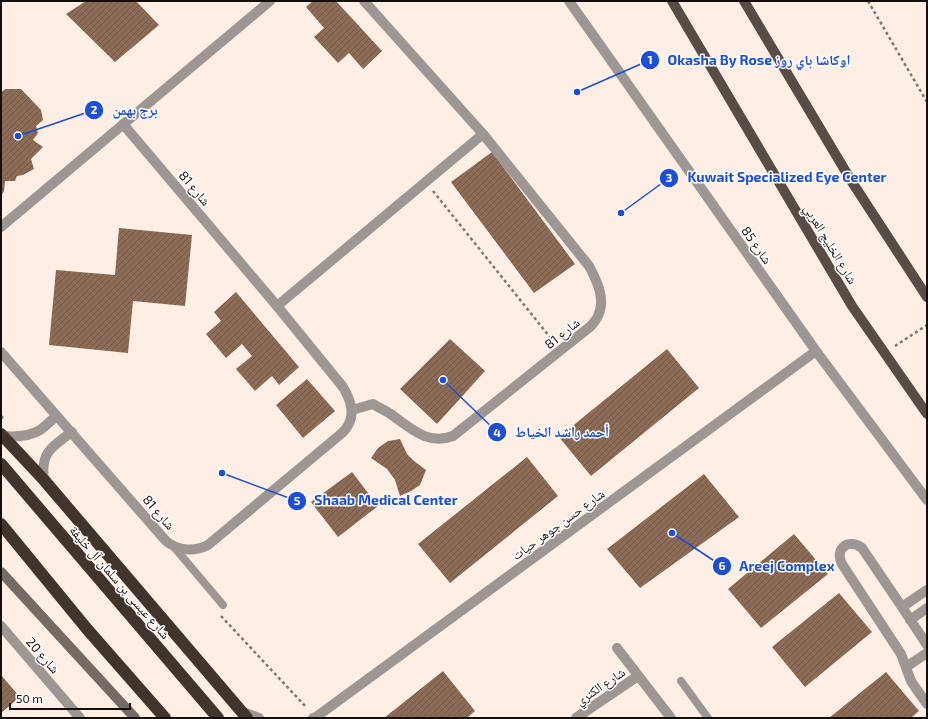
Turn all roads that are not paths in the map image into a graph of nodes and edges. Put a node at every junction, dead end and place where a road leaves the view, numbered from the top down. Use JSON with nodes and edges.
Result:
{"nodes":[{"id":1,"x":270,"y":1,"type":"edge"},
{"id":2,"x":364,"y":1,"type":"edge"},
{"id":3,"x":569,"y":1,"type":"edge"},
{"id":4,"x":672,"y":1,"type":"edge"},
{"id":5,"x":744,"y":1,"type":"edge"},
{"id":6,"x":123,"y":124,"type":"junction"},
{"id":7,"x":483,"y":134,"type":"junction"},
{"id":8,"x":1,"y":228,"type":"edge"},
{"id":9,"x":927,"y":297,"type":"edge"},
{"id":10,"x":277,"y":306,"type":"junction"},
{"id":11,"x":816,"y":351,"type":"junction"},
{"id":12,"x":1,"y":352,"type":"edge"},
{"id":13,"x":352,"y":410,"type":"junction"},
{"id":14,"x":927,"y":414,"type":"edge"},
{"id":15,"x":57,"y":416,"type":"junction"},
{"id":16,"x":72,"y":432,"type":"junction"},
{"id":17,"x":1,"y":435,"type":"edge"},
{"id":18,"x":1,"y":464,"type":"edge"},
{"id":19,"x":44,"y":480,"type":"junction"},
{"id":20,"x":927,"y":500,"type":"edge"},
{"id":21,"x":1,"y":524,"type":"edge"},
{"id":22,"x":174,"y":547,"type":"junction"},
{"id":23,"x":1,"y":572,"type":"edge"},
{"id":24,"x":927,"y":590,"type":"edge"},
{"id":25,"x":223,"y":605,"type":"road end"},
{"id":26,"x":902,"y":607,"type":"junction"},
{"id":27,"x":927,"y":608,"type":"edge"},
{"id":28,"x":910,"y":620,"type":"junction"},
{"id":29,"x":1,"y":626,"type":"edge"},
{"id":30,"x":927,"y":645,"type":"edge"},
{"id":31,"x":617,"y":648,"type":"dead end"},
{"id":32,"x":927,"y":653,"type":"edge"},
{"id":33,"x":906,"y":667,"type":"junction"},
{"id":34,"x":638,"y":676,"type":"junction"},
{"id":35,"x":681,"y":681,"type":"dead end"},
{"id":36,"x":927,"y":704,"type":"edge"},
{"id":37,"x":244,"y":714,"type":"edge"},
{"id":38,"x":80,"y":718,"type":"edge"},
{"id":39,"x":135,"y":718,"type":"edge"},
{"id":40,"x":165,"y":718,"type":"edge"},
{"id":41,"x":218,"y":718,"type":"edge"},
{"id":42,"x":259,"y":718,"type":"edge"},
{"id":43,"x":315,"y":718,"type":"edge"},
{"id":44,"x":576,"y":718,"type":"edge"},
{"id":45,"x":671,"y":718,"type":"edge"},
{"id":46,"x":708,"y":718,"type":"edge"}],
"edges":[{"from":1,"to":6,"type":"street"},
{"from":2,"to":7,"type":"street","name":"شارع 81"},
{"from":3,"to":11,"type":"street","name":"شارع 85"},
{"from":4,"to":14,"type":"main road","name":"شارع الخليج العربي"},
{"from":5,"to":9,"type":"main road"},
{"from":6,"to":8,"type":"street"},
{"from":6,"to":10,"type":"street","name":"شارع 81"},
{"from":7,"to":10,"type":"street"},
{"from":7,"to":13,"type":"street","name":"شارع 81"},
{"from":10,"to":13,"type":"street","name":"شارع 81"},
{"from":11,"to":20,"type":"street","name":"شارع 85"},
{"from":11,"to":43,"type":"street","name":"شارع حسن جوهر حيات"},
{"from":12,"to":15,"type":"street","name":"شارع 81"},
{"from":13,"to":22,"type":"street","name":"شارع 81"},
{"from":15,"to":16,"type":"street","name":"شارع 81"},
{"from":15,"to":17,"type":"street"},
{"from":16,"to":19,"type":"street"},
{"from":16,"to":22,"type":"street","name":"شارع 81"},
{"from":17,"to":19,"type":"highway"},
{"from":18,"to":41,"type":"highway","name":"شارع عيسى بن سلمان آل خليفة"},
{"from":19,"to":37,"type":"highway"},
{"from":21,"to":40,"type":"highway"},
{"from":22,"to":25,"type":"lane"},
{"from":23,"to":39,"type":"street"},
{"from":24,"to":26,"type":"street"},
{"from":26,"to":28,"type":"street"},
{"from":26,"to":33,"type":"street"},
{"from":27,"to":28,"type":"street"},
{"from":28,"to":30,"type":"street"},
{"from":29,"to":38,"type":"street","name":"شارع 20"},
{"from":31,"to":34,"type":"street","name":"شارع الكنري"},
{"from":32,"to":33,"type":"street"},
{"from":33,"to":36,"type":"street"},
{"from":34,"to":44,"type":"street","name":"شارع الكنري"},
{"from":34,"to":45,"type":"street","name":"شارع الكنري"},
{"from":35,"to":46,"type":"lane"},
{"from":37,"to":42,"type":"street"}]}
